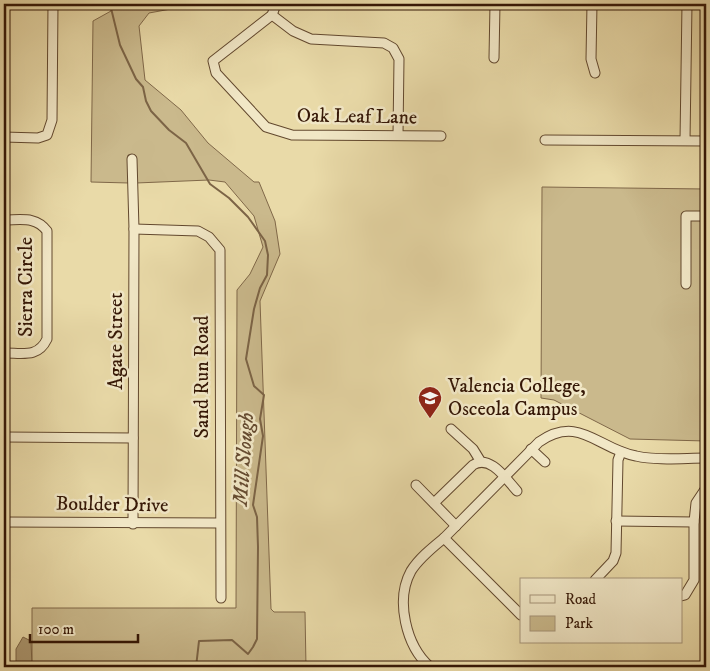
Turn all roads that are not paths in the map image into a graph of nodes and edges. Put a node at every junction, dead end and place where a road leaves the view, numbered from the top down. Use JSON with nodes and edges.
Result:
{"nodes":[{"id":1,"x":53,"y":4,"type":"edge"},
{"id":2,"x":276,"y":4,"type":"edge"},
{"id":3,"x":494,"y":4,"type":"edge"},
{"id":4,"x":592,"y":4,"type":"edge"},
{"id":5,"x":687,"y":4,"type":"edge"},
{"id":6,"x":272,"y":15,"type":"junction"},
{"id":7,"x":494,"y":58,"type":"dead end"},
{"id":8,"x":595,"y":73,"type":"dead end"},
{"id":9,"x":398,"y":135,"type":"junction"},
{"id":10,"x":441,"y":136,"type":"dead end"},
{"id":11,"x":4,"y":137,"type":"edge"},
{"id":12,"x":545,"y":140,"type":"dead end"},
{"id":13,"x":686,"y":140,"type":"junction"},
{"id":14,"x":706,"y":141,"type":"edge"},
{"id":15,"x":132,"y":159,"type":"dead end"},
{"id":16,"x":706,"y":216,"type":"edge"},
{"id":17,"x":4,"y":220,"type":"edge"},
{"id":18,"x":134,"y":230,"type":"junction"},
{"id":19,"x":686,"y":284,"type":"dead end"},
{"id":20,"x":4,"y":353,"type":"edge"},
{"id":21,"x":450,"y":428,"type":"dead end"},
{"id":22,"x":4,"y":437,"type":"edge"},
{"id":23,"x":133,"y":438,"type":"junction"},
{"id":24,"x":531,"y":449,"type":"junction"},
{"id":25,"x":621,"y":452,"type":"junction"},
{"id":26,"x":706,"y":458,"type":"edge"},
{"id":27,"x":480,"y":462,"type":"junction"},
{"id":28,"x":545,"y":462,"type":"dead end"},
{"id":29,"x":504,"y":477,"type":"junction"},
{"id":30,"x":416,"y":484,"type":"dead end"},
{"id":31,"x":706,"y":488,"type":"edge"},
{"id":32,"x":516,"y":491,"type":"dead end"},
{"id":33,"x":434,"y":503,"type":"junction"},
{"id":34,"x":616,"y":521,"type":"junction"},
{"id":35,"x":4,"y":522,"type":"edge"},
{"id":36,"x":694,"y":522,"type":"junction"},
{"id":37,"x":220,"y":523,"type":"junction"},
{"id":38,"x":133,"y":524,"type":"junction"},
{"id":39,"x":456,"y":526,"type":"junction"},
{"id":40,"x":444,"y":538,"type":"junction"},
{"id":41,"x":597,"y":578,"type":"edge"},
{"id":42,"x":682,"y":596,"type":"edge"},
{"id":43,"x":221,"y":598,"type":"dead end"},
{"id":44,"x":520,"y":614,"type":"edge"},
{"id":45,"x":430,"y":667,"type":"edge"}],
"edges":[{"from":1,"to":11,"type":"street"},
{"from":2,"to":6,"type":"street"},
{"from":3,"to":7,"type":"street"},
{"from":4,"to":8,"type":"street"},
{"from":5,"to":13,"type":"street"},
{"from":6,"to":9,"type":"street"},
{"from":6,"to":9,"type":"street","name":"Oak Leaf Lane"},
{"from":9,"to":10,"type":"street","name":"Oak Leaf Lane"},
{"from":12,"to":13,"type":"street"},
{"from":13,"to":14,"type":"street"},
{"from":15,"to":18,"type":"street","name":"Agate Street"},
{"from":16,"to":19,"type":"street"},
{"from":17,"to":20,"type":"street","name":"Sierra Circle"},
{"from":18,"to":23,"type":"street","name":"Agate Street"},
{"from":18,"to":37,"type":"street","name":"Sand Run Road"},
{"from":21,"to":27,"type":"street"},
{"from":22,"to":23,"type":"street"},
{"from":23,"to":38,"type":"street","name":"Agate Street"},
{"from":24,"to":25,"type":"street"},
{"from":24,"to":28,"type":"street"},
{"from":24,"to":29,"type":"street"},
{"from":25,"to":26,"type":"street"},
{"from":25,"to":34,"type":"street"},
{"from":27,"to":29,"type":"street"},
{"from":27,"to":33,"type":"street"},
{"from":29,"to":32,"type":"street"},
{"from":29,"to":39,"type":"street"},
{"from":30,"to":33,"type":"street"},
{"from":31,"to":36,"type":"street"},
{"from":33,"to":39,"type":"street"},
{"from":34,"to":36,"type":"street"},
{"from":34,"to":41,"type":"street"},
{"from":35,"to":38,"type":"street","name":"Boulder Drive"},
{"from":36,"to":42,"type":"street"},
{"from":37,"to":38,"type":"street","name":"Boulder Drive"},
{"from":37,"to":43,"type":"street","name":"Sand Run Road"},
{"from":39,"to":40,"type":"street"},
{"from":40,"to":44,"type":"street"},
{"from":40,"to":45,"type":"street"}]}
